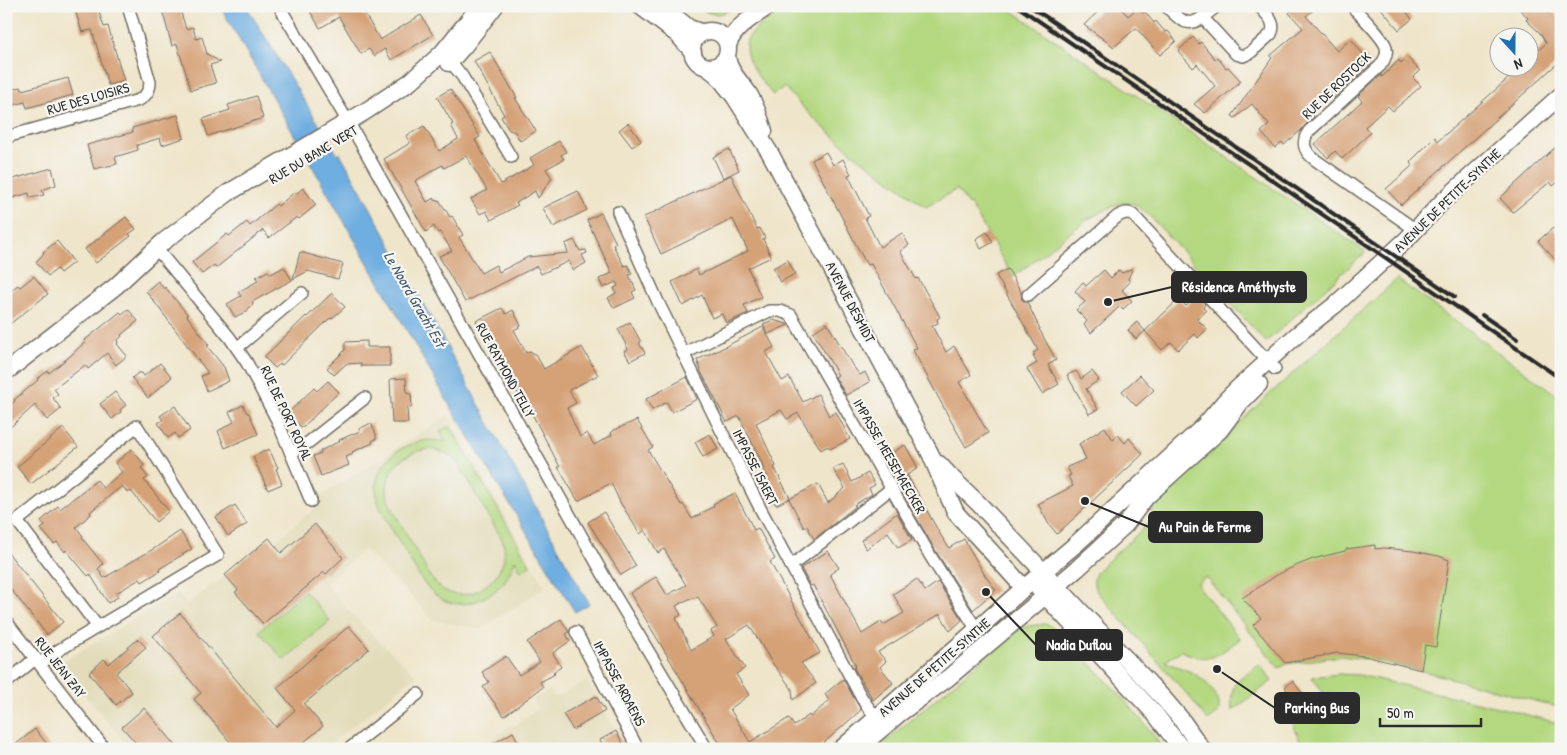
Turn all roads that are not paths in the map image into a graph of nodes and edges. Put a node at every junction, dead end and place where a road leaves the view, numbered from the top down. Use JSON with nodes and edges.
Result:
{"nodes":[{"id":1,"x":128,"y":6,"type":"edge"},
{"id":2,"x":279,"y":6,"type":"edge"},
{"id":3,"x":480,"y":6,"type":"edge"},
{"id":4,"x":495,"y":6,"type":"edge"},
{"id":5,"x":640,"y":6,"type":"edge"},
{"id":6,"x":662,"y":6,"type":"edge"},
{"id":7,"x":753,"y":6,"type":"edge"},
{"id":8,"x":769,"y":6,"type":"edge"},
{"id":9,"x":1166,"y":6,"type":"edge"},
{"id":10,"x":1217,"y":6,"type":"edge"},
{"id":11,"x":1259,"y":6,"type":"edge"},
{"id":12,"x":1352,"y":6,"type":"edge"},
{"id":13,"x":1203,"y":18,"type":"junction"},
{"id":14,"x":706,"y":32,"type":"junction"},
{"id":15,"x":727,"y":51,"type":"junction"},
{"id":16,"x":693,"y":52,"type":"junction"},
{"id":17,"x":446,"y":57,"type":"junction"},
{"id":18,"x":707,"y":67,"type":"junction"},
{"id":19,"x":1561,"y":95,"type":"edge"},
{"id":20,"x":350,"y":126,"type":"junction"},
{"id":21,"x":6,"y":137,"type":"edge"},
{"id":22,"x":770,"y":153,"type":"junction"},
{"id":23,"x":511,"y":157,"type":"dead end"},
{"id":24,"x":618,"y":212,"type":"dead end"},
{"id":25,"x":1416,"y":230,"type":"junction"},
{"id":26,"x":159,"y":251,"type":"junction"},
{"id":27,"x":302,"y":294,"type":"dead end"},
{"id":28,"x":1028,"y":295,"type":"dead end"},
{"id":29,"x":237,"y":348,"type":"junction"},
{"id":30,"x":682,"y":354,"type":"junction"},
{"id":31,"x":1271,"y":365,"type":"junction"},
{"id":32,"x":6,"y":372,"type":"edge"},
{"id":33,"x":365,"y":398,"type":"dead end"},
{"id":34,"x":291,"y":453,"type":"junction"},
{"id":35,"x":930,"y":453,"type":"junction"},
{"id":36,"x":892,"y":488,"type":"junction"},
{"id":37,"x":311,"y":501,"type":"dead end"},
{"id":38,"x":791,"y":566,"type":"junction"},
{"id":39,"x":1033,"y":580,"type":"junction"},
{"id":40,"x":1051,"y":591,"type":"junction"},
{"id":41,"x":6,"y":621,"type":"edge"},
{"id":42,"x":98,"y":627,"type":"junction"},
{"id":43,"x":977,"y":630,"type":"junction"},
{"id":44,"x":576,"y":632,"type":"dead end"},
{"id":45,"x":38,"y":661,"type":"junction"},
{"id":46,"x":6,"y":684,"type":"edge"},
{"id":47,"x":418,"y":694,"type":"dead end"},
{"id":48,"x":880,"y":722,"type":"junction"},
{"id":49,"x":92,"y":731,"type":"junction"},
{"id":50,"x":100,"y":749,"type":"edge"},
{"id":51,"x":105,"y":749,"type":"edge"},
{"id":52,"x":350,"y":749,"type":"edge"},
{"id":53,"x":638,"y":749,"type":"edge"},
{"id":54,"x":708,"y":749,"type":"edge"},
{"id":55,"x":840,"y":749,"type":"edge"},
{"id":56,"x":858,"y":749,"type":"edge"},
{"id":57,"x":1182,"y":749,"type":"edge"},
{"id":58,"x":1202,"y":749,"type":"edge"}],
"edges":[{"from":1,"to":21,"type":"street","name":"RUE DES LOISIRS"},
{"from":2,"to":20,"type":"street","name":"RUE RAYMOND TELLY"},
{"from":3,"to":17,"type":"main road","name":"RUE DU BANC VERT"},
{"from":4,"to":17,"type":"main road","name":"RUE DU BANC VERT"},
{"from":5,"to":16,"type":"main road"},
{"from":6,"to":14,"type":"main road"},
{"from":7,"to":14,"type":"main road"},
{"from":8,"to":15,"type":"main road"},
{"from":9,"to":13,"type":"street"},
{"from":10,"to":13,"type":"street"},
{"from":11,"to":13,"type":"street"},
{"from":12,"to":25,"type":"street","name":"RUE DE ROSTOCK"},
{"from":14,"to":15,"type":"main road"},
{"from":14,"to":16,"type":"main road"},
{"from":15,"to":18,"type":"main road"},
{"from":15,"to":22,"type":"main road","name":"AVENUE DESMIDT"},
{"from":16,"to":18,"type":"main road"},
{"from":17,"to":20,"type":"main road","name":"RUE DU BANC VERT"},
{"from":17,"to":23,"type":"street"},
{"from":18,"to":22,"type":"main road","name":"AVENUE DESMIDT"},
{"from":19,"to":25,"type":"main road","name":"AVENUE DE PETITE-SYNTHE"},
{"from":20,"to":26,"type":"main road","name":"RUE DU BANC VERT"},
{"from":20,"to":54,"type":"street","name":"RUE RAYMOND TELLY"},
{"from":22,"to":35,"type":"main road","name":"AVENUE DESMIDT"},
{"from":24,"to":30,"type":"street","name":"IMPASSE ISAERT"},
{"from":25,"to":31,"type":"main road","name":"AVENUE DE PETITE-SYNTHE"},
{"from":26,"to":29,"type":"street","name":"RUE DE PORT ROYAL"},
{"from":26,"to":32,"type":"main road","name":"RUE DU BANC VERT"},
{"from":27,"to":29,"type":"street"},
{"from":28,"to":31,"type":"street"},
{"from":29,"to":34,"type":"street","name":"RUE DE PORT ROYAL"},
{"from":30,"to":36,"type":"street","name":"IMPASSE MEESEMAECKER"},
{"from":30,"to":38,"type":"street","name":"IMPASSE ISAERT"},
{"from":31,"to":39,"type":"main road","name":"AVENUE DE PETITE-SYNTHE"},
{"from":31,"to":40,"type":"main road","name":"AVENUE DE PETITE-SYNTHE"},
{"from":33,"to":34,"type":"street"},
{"from":34,"to":37,"type":"street","name":"RUE DE PORT ROYAL"},
{"from":35,"to":39,"type":"main road","name":"AVENUE DESMIDT"},
{"from":35,"to":39,"type":"main road","name":"AVENUE DESMIDT"},
{"from":36,"to":38,"type":"street"},
{"from":36,"to":43,"type":"street","name":"IMPASSE MEESEMAECKER"},
{"from":38,"to":48,"type":"street","name":"IMPASSE ISAERT"},
{"from":39,"to":40,"type":"main road","name":"AVENUE DESMIDT"},
{"from":39,"to":43,"type":"main road","name":"AVENUE DE PETITE-SYNTHE"},
{"from":40,"to":48,"type":"main road","name":"AVENUE DE PETITE-SYNTHE"},
{"from":40,"to":57,"type":"main road"},
{"from":40,"to":58,"type":"main road"},
{"from":41,"to":45,"type":"street","name":"RUE JEAN ZAY"},
{"from":42,"to":42,"type":"street"},
{"from":42,"to":45,"type":"street"},
{"from":43,"to":48,"type":"main road","name":"AVENUE DE PETITE-SYNTHE"},
{"from":44,"to":53,"type":"street","name":"IMPASSE ARDAENS"},
{"from":45,"to":46,"type":"street"},
{"from":45,"to":49,"type":"street","name":"RUE JEAN ZAY"},
{"from":47,"to":52,"type":"street"},
{"from":48,"to":55,"type":"main road","name":"AVENUE DE PETITE-SYNTHE"},
{"from":48,"to":56,"type":"main road","name":"AVENUE DE PETITE-SYNTHE"},
{"from":49,"to":50,"type":"street","name":"RUE JEAN ZAY"},
{"from":49,"to":51,"type":"street","name":"RUE JEAN ZAY"}]}
